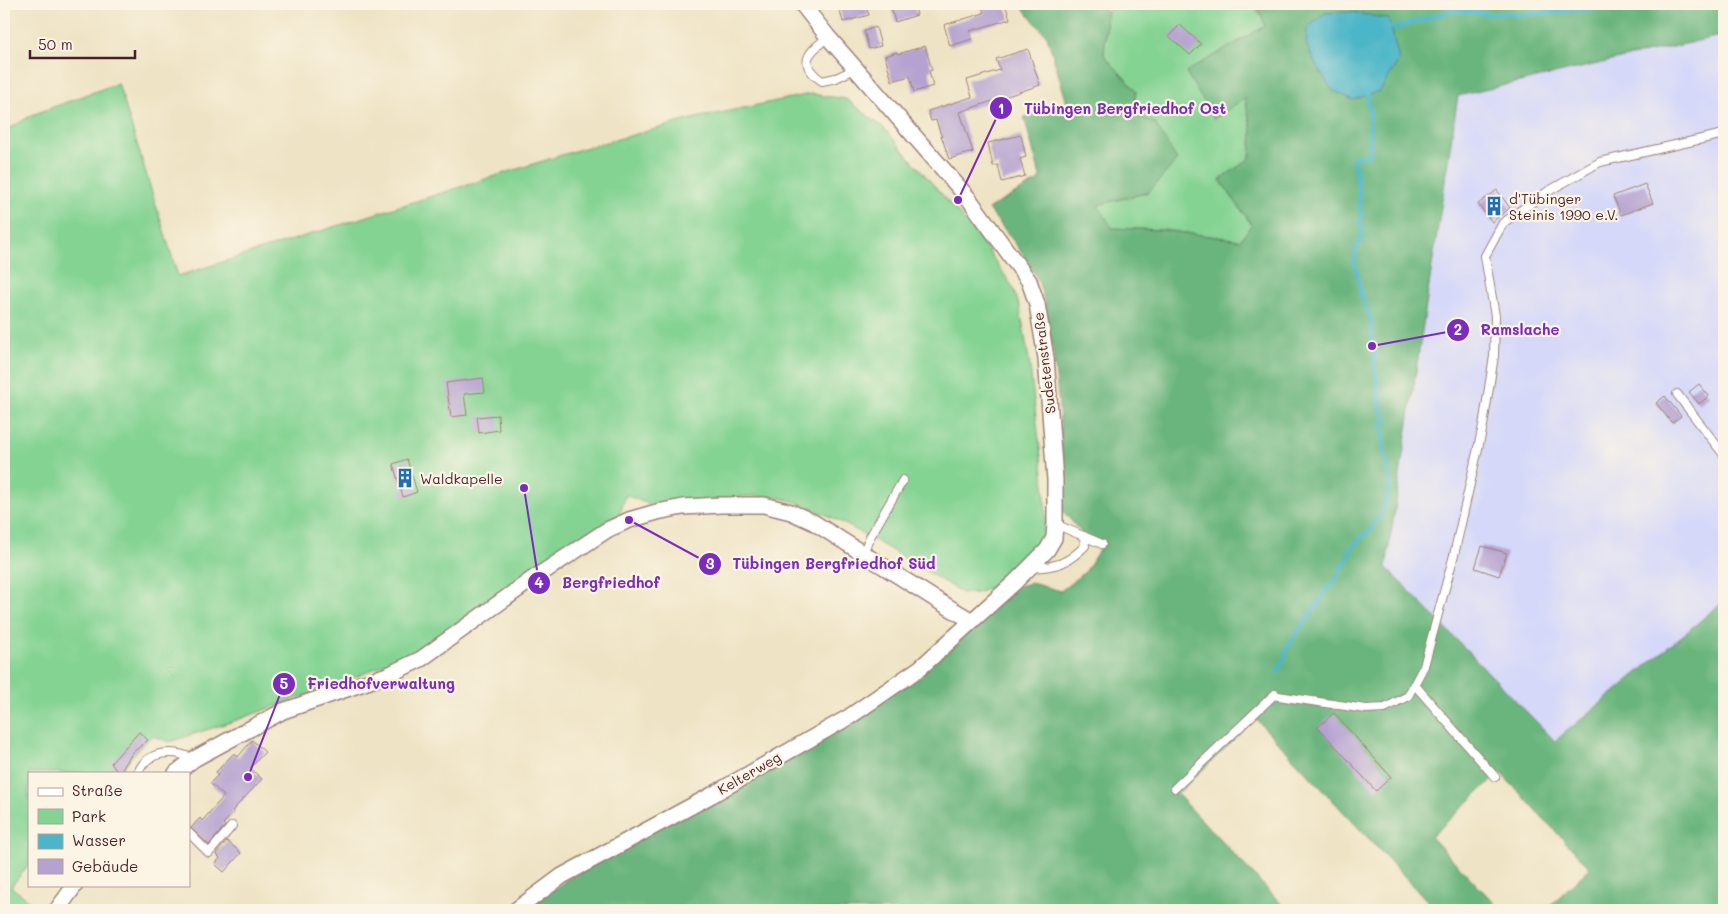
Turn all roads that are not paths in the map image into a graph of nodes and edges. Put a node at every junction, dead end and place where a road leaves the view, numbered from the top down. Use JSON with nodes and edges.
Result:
{"nodes":[{"id":1,"x":802,"y":4,"type":"edge"},
{"id":2,"x":828,"y":37,"type":"junction"},
{"id":3,"x":855,"y":69,"type":"junction"},
{"id":4,"x":1724,"y":134,"type":"edge"},
{"id":5,"x":1678,"y":394,"type":"dead end"},
{"id":6,"x":1724,"y":455,"type":"edge"},
{"id":7,"x":902,"y":480,"type":"dead end"},
{"id":8,"x":1055,"y":524,"type":"junction"},
{"id":9,"x":1084,"y":536,"type":"junction"},
{"id":10,"x":1102,"y":544,"type":"dead end"},
{"id":11,"x":863,"y":553,"type":"junction"},
{"id":12,"x":1029,"y":568,"type":"junction"},
{"id":13,"x":972,"y":621,"type":"junction"},
{"id":14,"x":1414,"y":684,"type":"junction"},
{"id":15,"x":194,"y":759,"type":"junction"},
{"id":16,"x":138,"y":772,"type":"edge"},
{"id":17,"x":177,"y":772,"type":"edge"},
{"id":18,"x":1495,"y":777,"type":"dead end"},
{"id":19,"x":1175,"y":788,"type":"dead end"},
{"id":20,"x":232,"y":826,"type":"dead end"},
{"id":21,"x":190,"y":834,"type":"edge"},
{"id":22,"x":74,"y":886,"type":"edge"},
{"id":23,"x":57,"y":910,"type":"edge"},
{"id":24,"x":516,"y":910,"type":"edge"}],
"edges":[{"from":1,"to":2,"type":"street","name":"Sudetenstraße"},
{"from":2,"to":3,"type":"street","name":"Sudetenstraße"},
{"from":2,"to":3,"type":"lane"},
{"from":3,"to":8,"type":"street","name":"Sudetenstraße"},
{"from":4,"to":14,"type":"lane"},
{"from":5,"to":6,"type":"lane"},
{"from":7,"to":11,"type":"lane"},
{"from":8,"to":9,"type":"lane"},
{"from":8,"to":12,"type":"street","name":"Sudetenstraße"},
{"from":9,"to":10,"type":"lane"},
{"from":9,"to":12,"type":"lane"},
{"from":11,"to":13,"type":"street"},
{"from":11,"to":15,"type":"street"},
{"from":12,"to":13,"type":"street","name":"Sudetenstraße"},
{"from":13,"to":24,"type":"street","name":"Kelterweg"},
{"from":14,"to":18,"type":"lane"},
{"from":14,"to":19,"type":"lane"},
{"from":15,"to":16,"type":"lane"},
{"from":15,"to":17,"type":"street"},
{"from":20,"to":21,"type":"lane"},
{"from":22,"to":23,"type":"street"}]}
